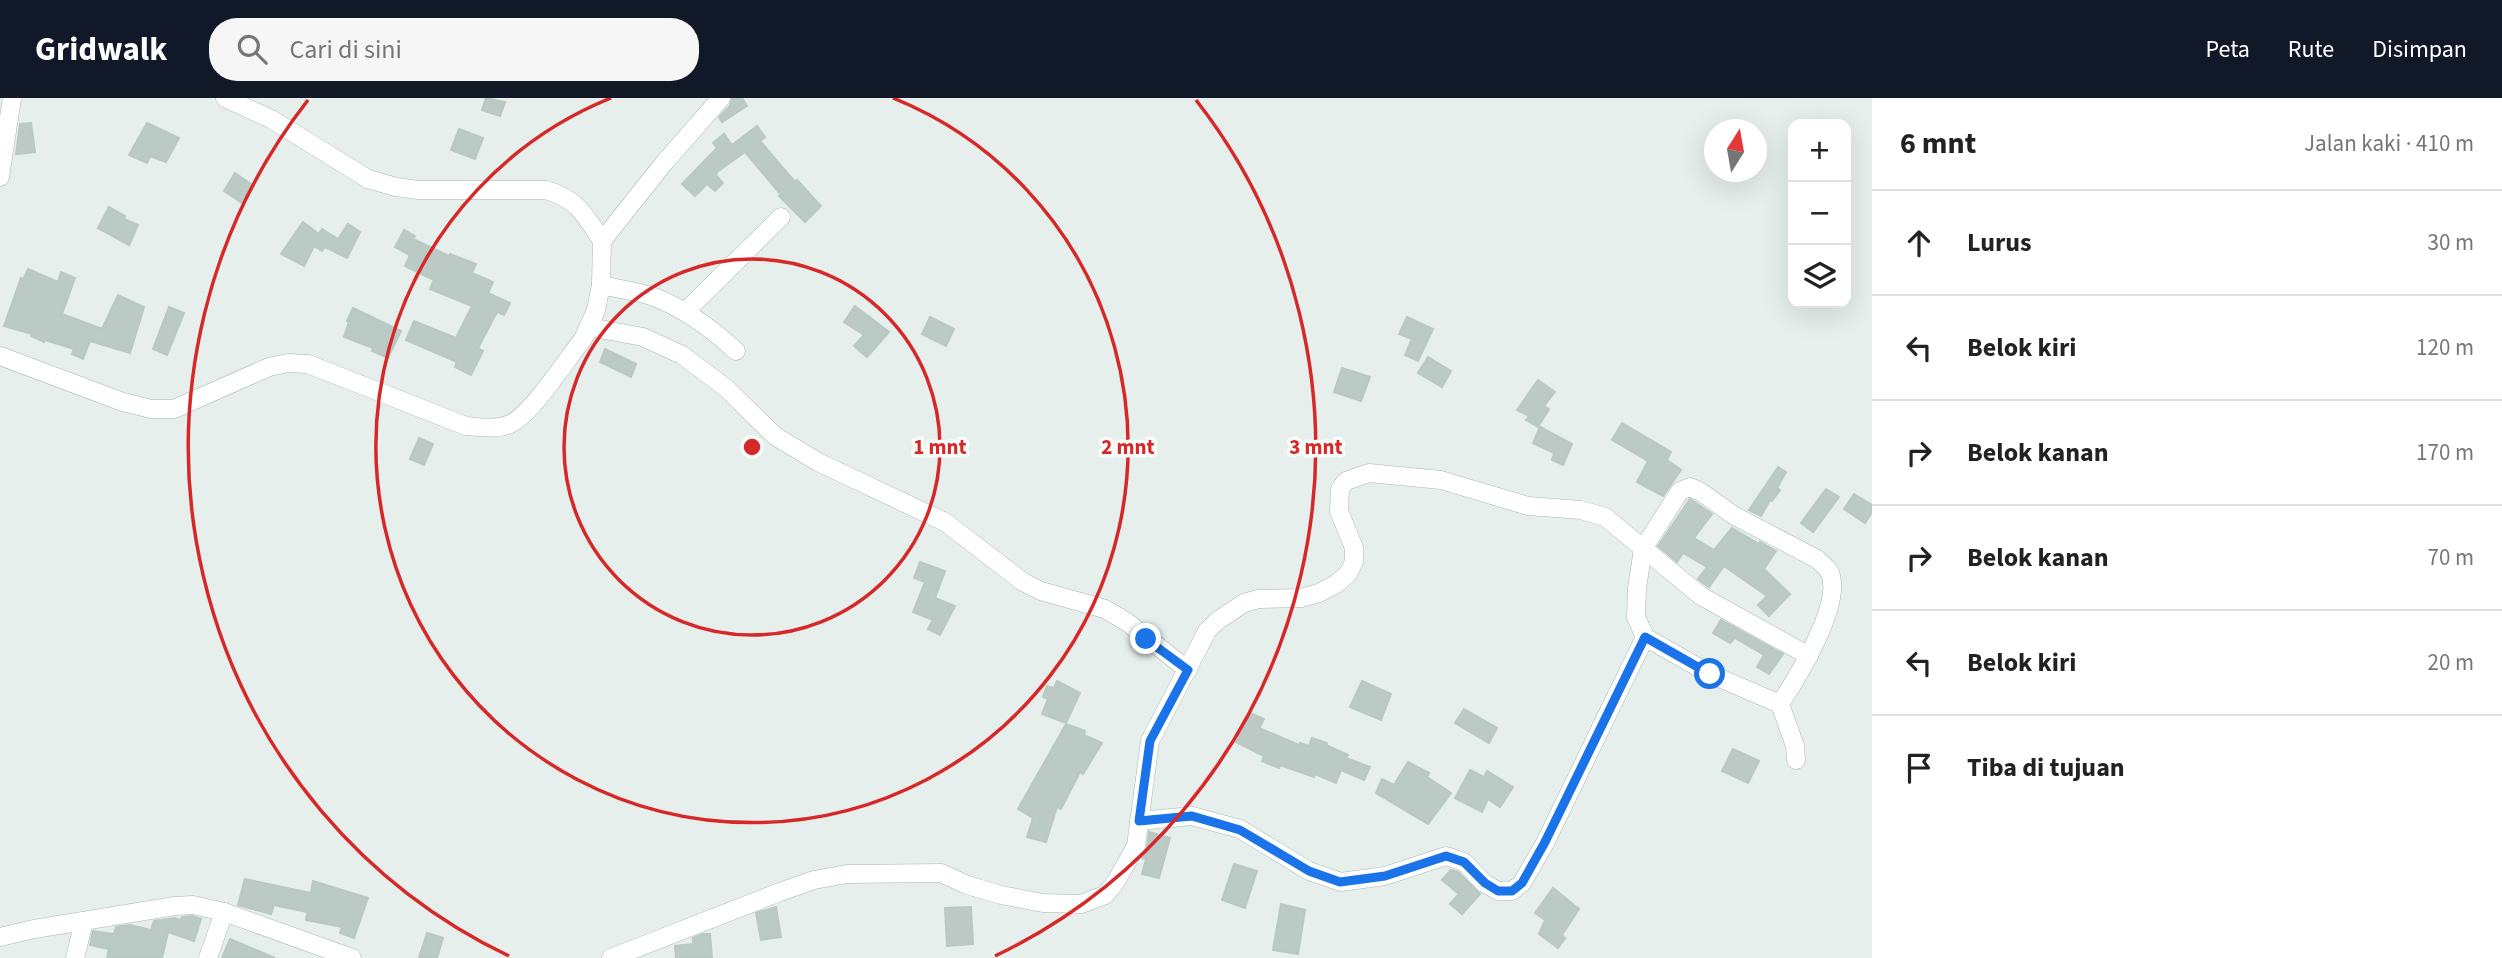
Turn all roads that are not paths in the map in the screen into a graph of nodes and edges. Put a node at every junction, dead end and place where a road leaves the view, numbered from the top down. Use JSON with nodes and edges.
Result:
{"nodes":[{"id":1,"x":12,"y":98,"type":"edge"},
{"id":2,"x":225,"y":98,"type":"edge"},
{"id":3,"x":721,"y":98,"type":"edge"},
{"id":4,"x":0,"y":177,"type":"edge"},
{"id":5,"x":780,"y":217,"type":"dead end"},
{"id":6,"x":602,"y":241,"type":"junction"},
{"id":7,"x":600,"y":288,"type":"junction"},
{"id":8,"x":685,"y":312,"type":"junction"},
{"id":9,"x":592,"y":319,"type":"junction"},
{"id":10,"x":736,"y":351,"type":"dead end"},
{"id":11,"x":0,"y":356,"type":"edge"},
{"id":12,"x":1643,"y":549,"type":"junction"},
{"id":13,"x":1645,"y":637,"type":"junction"},
{"id":14,"x":1809,"y":656,"type":"junction"},
{"id":15,"x":1192,"y":664,"type":"junction"},
{"id":16,"x":1780,"y":704,"type":"junction"},
{"id":17,"x":1796,"y":760,"type":"dead end"},
{"id":18,"x":1139,"y":821,"type":"junction"},
{"id":19,"x":224,"y":912,"type":"junction"},
{"id":20,"x":84,"y":921,"type":"junction"},
{"id":21,"x":0,"y":937,"type":"edge"},
{"id":22,"x":75,"y":958,"type":"edge"},
{"id":23,"x":208,"y":958,"type":"edge"},
{"id":24,"x":352,"y":958,"type":"edge"},
{"id":25,"x":611,"y":958,"type":"edge"}],
"edges":[{"from":1,"to":4,"type":"street"},
{"from":2,"to":6,"type":"street"},
{"from":3,"to":6,"type":"street"},
{"from":5,"to":8,"type":"street"},
{"from":6,"to":7,"type":"street"},
{"from":7,"to":8,"type":"street"},
{"from":7,"to":9,"type":"street"},
{"from":8,"to":10,"type":"street"},
{"from":9,"to":11,"type":"street"},
{"from":9,"to":15,"type":"street"},
{"from":12,"to":13,"type":"street"},
{"from":12,"to":14,"type":"street"},
{"from":12,"to":14,"type":"street"},
{"from":12,"to":15,"type":"street"},
{"from":13,"to":16,"type":"street"},
{"from":13,"to":18,"type":"street"},
{"from":14,"to":16,"type":"street"},
{"from":15,"to":18,"type":"street"},
{"from":16,"to":17,"type":"street"},
{"from":18,"to":25,"type":"street"},
{"from":19,"to":20,"type":"street"},
{"from":19,"to":23,"type":"street"},
{"from":19,"to":24,"type":"street"},
{"from":20,"to":21,"type":"street"},
{"from":20,"to":22,"type":"street"}]}
